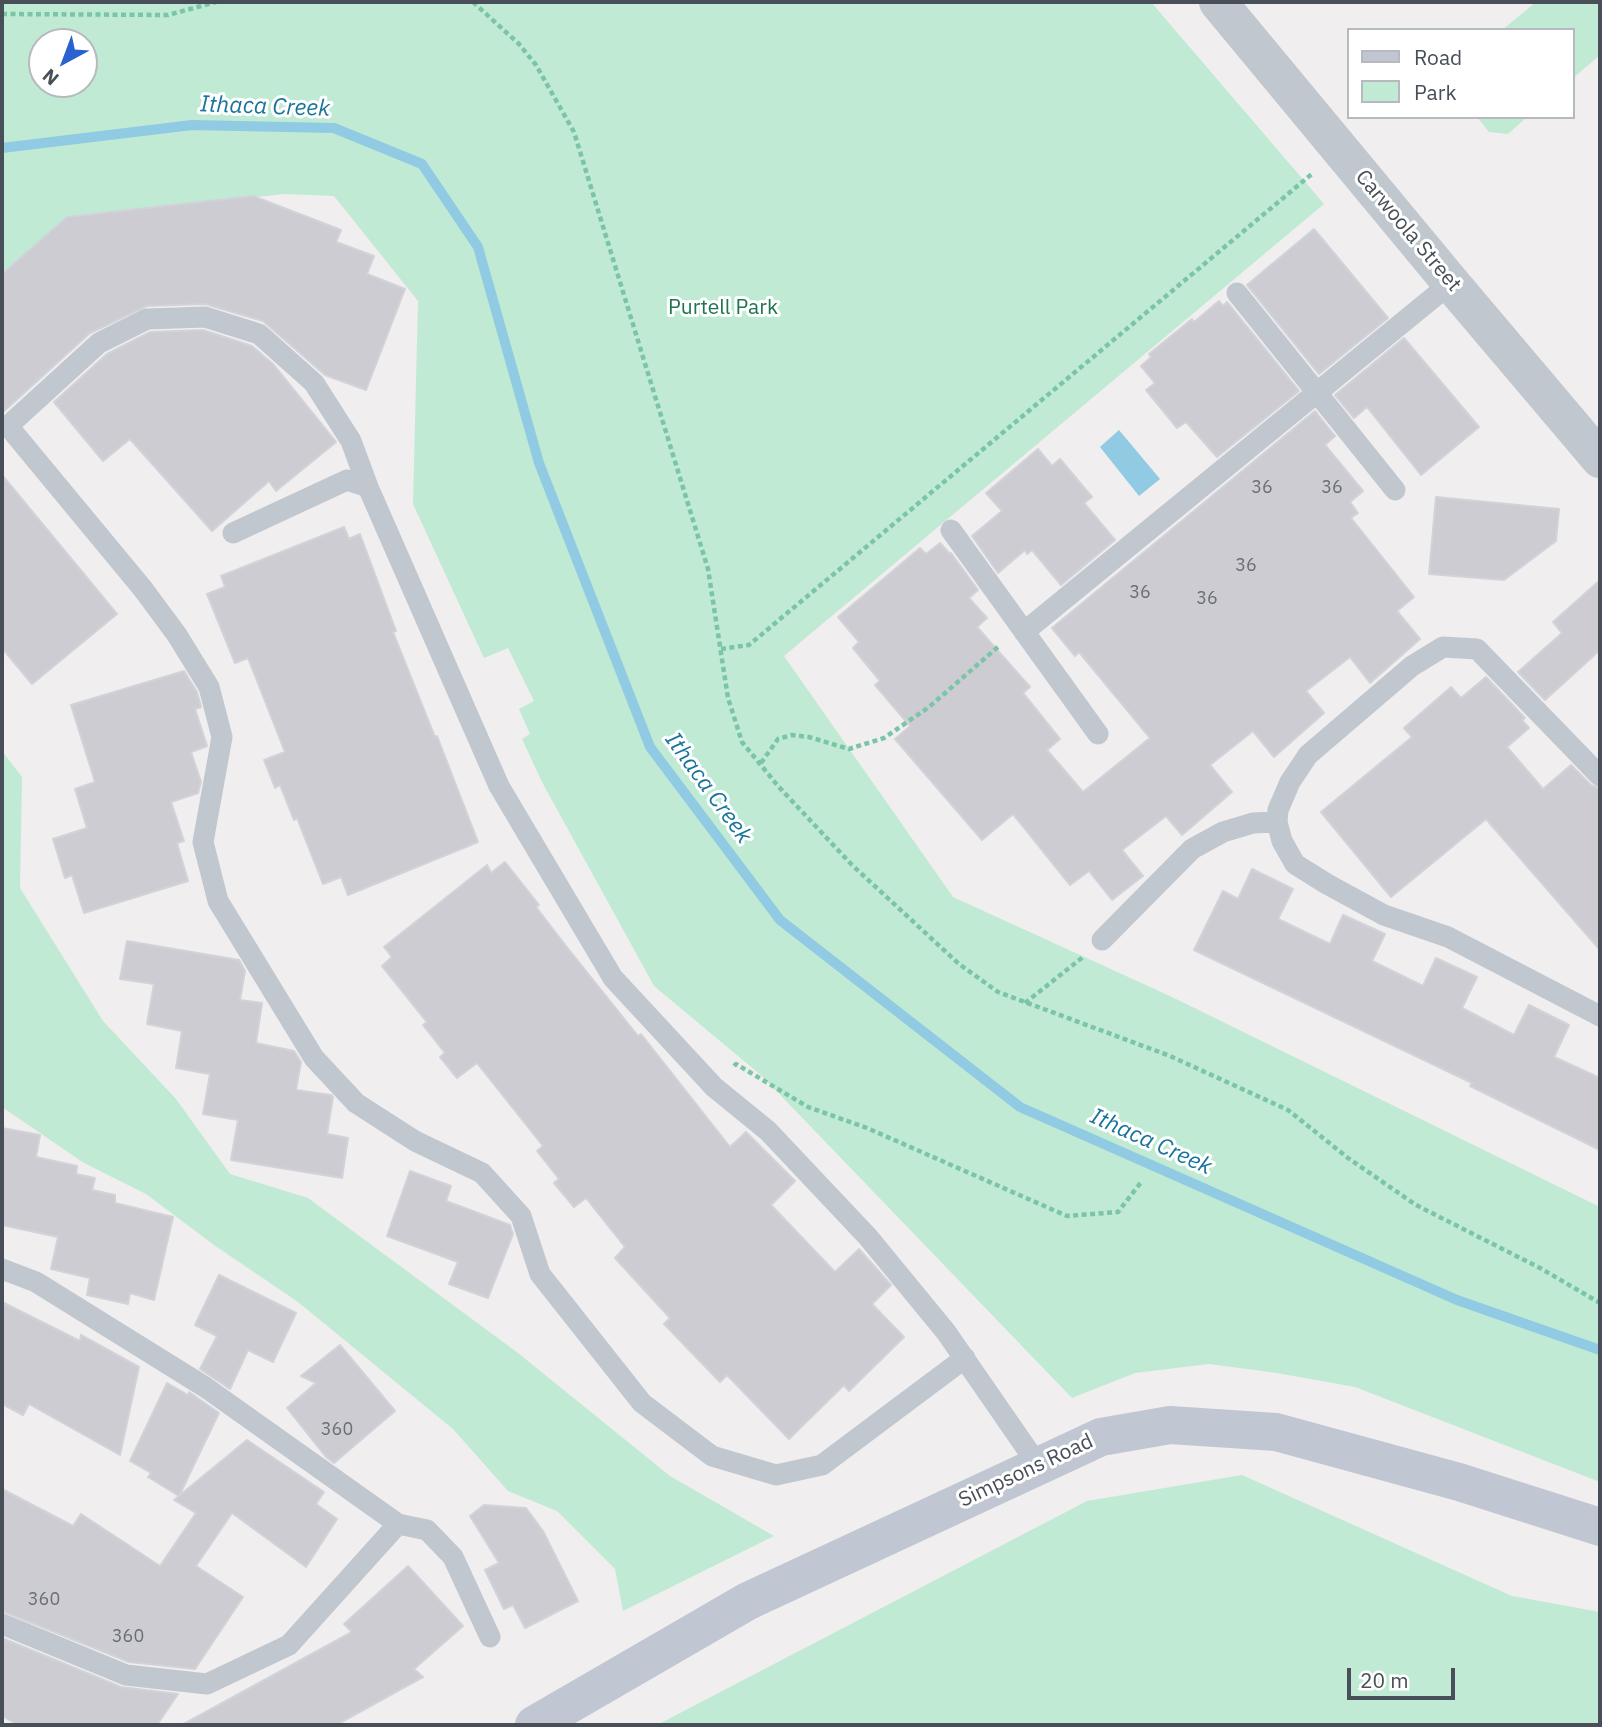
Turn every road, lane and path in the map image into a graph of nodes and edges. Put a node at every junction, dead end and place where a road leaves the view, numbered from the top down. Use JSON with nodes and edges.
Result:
{"nodes":[{"id":1,"x":216,"y":2,"type":"edge"},
{"id":2,"x":473,"y":2,"type":"edge"},
{"id":3,"x":1219,"y":2,"type":"edge"},
{"id":4,"x":2,"y":14,"type":"edge"},
{"id":5,"x":1340,"y":149,"type":"junction"},
{"id":6,"x":1451,"y":283,"type":"junction"},
{"id":7,"x":1237,"y":293,"type":"dead end"},
{"id":8,"x":1317,"y":393,"type":"junction"},
{"id":9,"x":5,"y":429,"type":"edge"},
{"id":10,"x":1600,"y":459,"type":"edge"},
{"id":11,"x":368,"y":488,"type":"junction"},
{"id":12,"x":1395,"y":490,"type":"dead end"},
{"id":13,"x":951,"y":530,"type":"dead end"},
{"id":14,"x":233,"y":533,"type":"dead end"},
{"id":15,"x":1022,"y":629,"type":"junction"},
{"id":16,"x":721,"y":649,"type":"junction"},
{"id":17,"x":1098,"y":734,"type":"dead end"},
{"id":18,"x":761,"y":763,"type":"junction"},
{"id":19,"x":1600,"y":776,"type":"edge"},
{"id":20,"x":1278,"y":822,"type":"junction"},
{"id":21,"x":1102,"y":940,"type":"joint"},
{"id":22,"x":1025,"y":1003,"type":"junction"},
{"id":23,"x":1600,"y":1016,"type":"edge"},
{"id":24,"x":714,"y":1087,"type":"junction"},
{"id":25,"x":1142,"y":1181,"type":"dead end"},
{"id":26,"x":2,"y":1269,"type":"edge"},
{"id":27,"x":1600,"y":1303,"type":"edge"},
{"id":28,"x":965,"y":1358,"type":"junction"},
{"id":29,"x":1038,"y":1465,"type":"junction"},
{"id":30,"x":398,"y":1524,"type":"junction"},
{"id":31,"x":1600,"y":1527,"type":"edge"},
{"id":32,"x":2,"y":1624,"type":"edge"},
{"id":33,"x":490,"y":1637,"type":"dead end"},
{"id":34,"x":534,"y":1725,"type":"edge"}],
"edges":[{"from":1,"to":4,"type":"path"},
{"from":2,"to":16,"type":"path"},
{"from":3,"to":5,"type":"street","name":"Carwoola Street"},
{"from":5,"to":6,"type":"street","name":"Carwoola Street"},
{"from":5,"to":16,"type":"path"},
{"from":6,"to":8,"type":"lane"},
{"from":6,"to":10,"type":"street","name":"Carwoola Street"},
{"from":7,"to":8,"type":"lane"},
{"from":8,"to":12,"type":"lane"},
{"from":8,"to":15,"type":"lane"},
{"from":9,"to":11,"type":"lane"},
{"from":9,"to":28,"type":"lane"},
{"from":11,"to":14,"type":"lane"},
{"from":11,"to":24,"type":"lane"},
{"from":13,"to":15,"type":"lane"},
{"from":15,"to":17,"type":"lane"},
{"from":15,"to":18,"type":"path"},
{"from":16,"to":18,"type":"path"},
{"from":18,"to":22,"type":"path"},
{"from":19,"to":20,"type":"lane"},
{"from":20,"to":21,"type":"lane"},
{"from":20,"to":23,"type":"lane"},
{"from":21,"to":22,"type":"path"},
{"from":22,"to":27,"type":"path"},
{"from":24,"to":25,"type":"path"},
{"from":24,"to":28,"type":"lane"},
{"from":26,"to":30,"type":"lane"},
{"from":28,"to":29,"type":"lane"},
{"from":29,"to":31,"type":"main road","name":"Simpsons Road"},
{"from":29,"to":34,"type":"main road","name":"Simpsons Road"},
{"from":30,"to":32,"type":"lane"},
{"from":30,"to":33,"type":"lane"}]}
